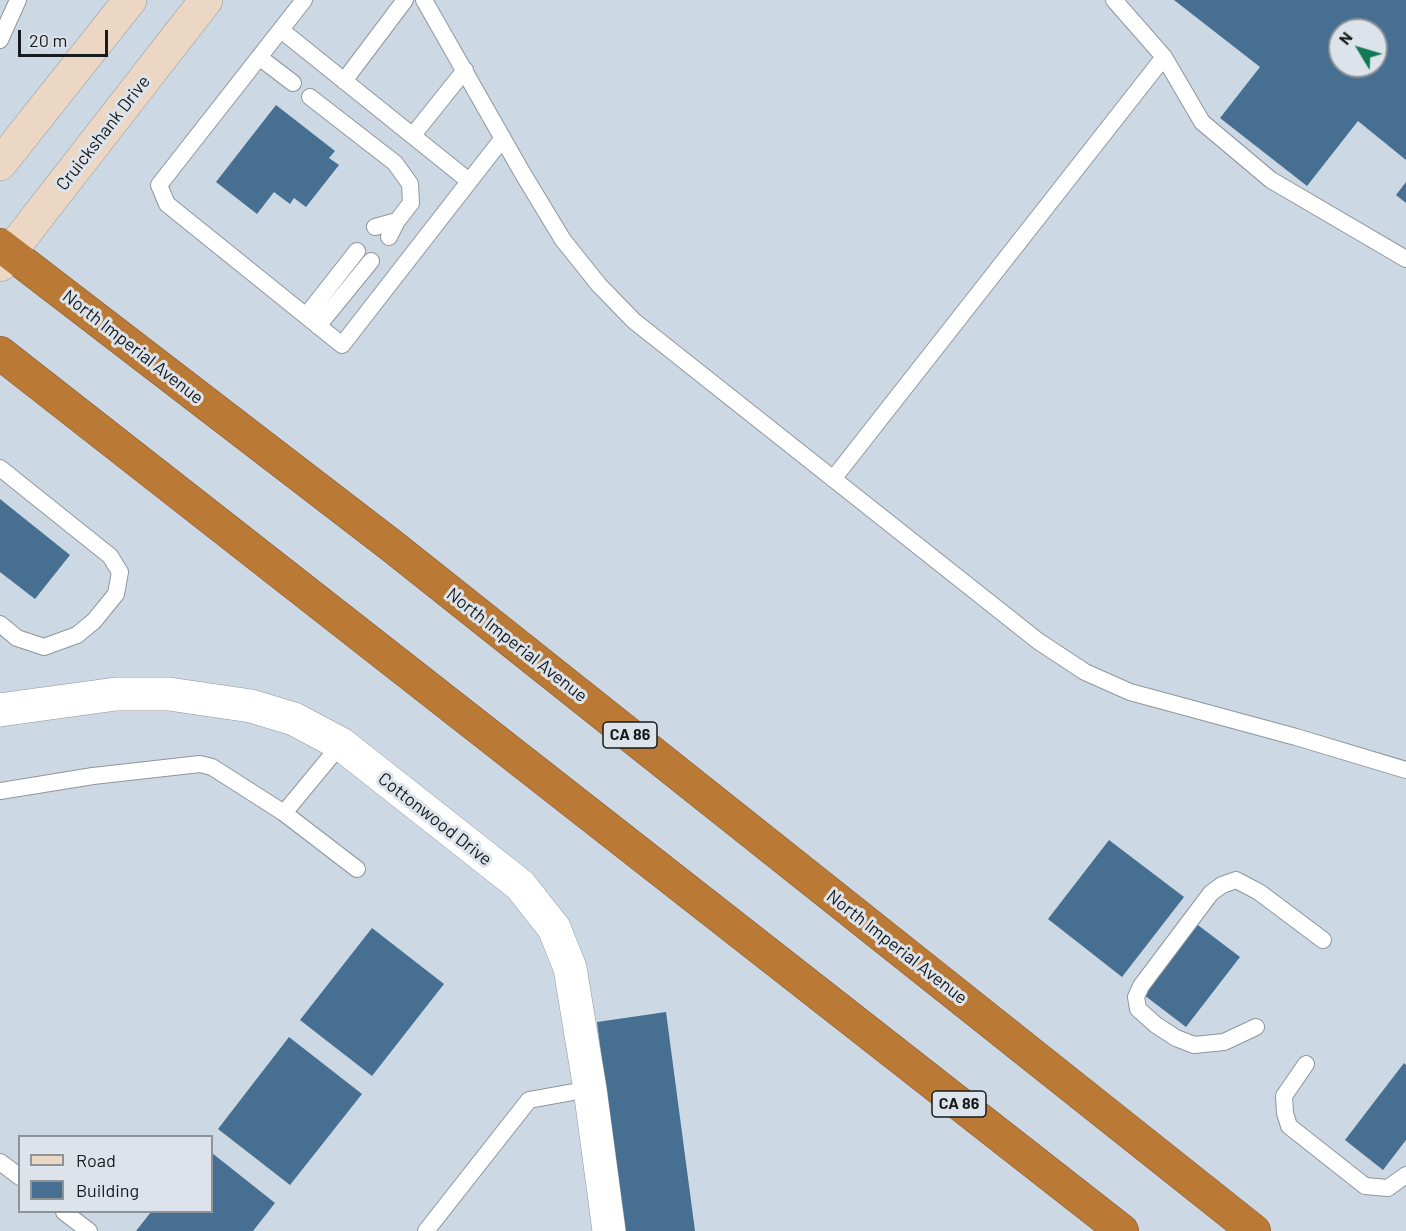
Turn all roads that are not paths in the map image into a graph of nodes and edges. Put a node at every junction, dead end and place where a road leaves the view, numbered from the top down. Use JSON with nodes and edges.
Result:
{"nodes":[{"id":1,"x":18,"y":0,"type":"edge"},
{"id":2,"x":130,"y":0,"type":"edge"},
{"id":3,"x":206,"y":0,"type":"edge"},
{"id":4,"x":304,"y":0,"type":"edge"},
{"id":5,"x":405,"y":0,"type":"edge"},
{"id":6,"x":424,"y":0,"type":"edge"},
{"id":7,"x":1114,"y":0,"type":"edge"},
{"id":8,"x":281,"y":30,"type":"junction"},
{"id":9,"x":0,"y":40,"type":"edge"},
{"id":10,"x":258,"y":57,"type":"junction"},
{"id":11,"x":1164,"y":57,"type":"junction"},
{"id":12,"x":465,"y":70,"type":"junction"},
{"id":13,"x":344,"y":81,"type":"junction"},
{"id":14,"x":292,"y":83,"type":"dead end"},
{"id":15,"x":310,"y":97,"type":"dead end"},
{"id":16,"x":413,"y":135,"type":"junction"},
{"id":17,"x":503,"y":138,"type":"junction"},
{"id":18,"x":0,"y":164,"type":"edge"},
{"id":19,"x":469,"y":181,"type":"junction"},
{"id":20,"x":382,"y":232,"type":"dead end"},
{"id":21,"x":3,"y":254,"type":"edge"},
{"id":22,"x":364,"y":256,"type":"dead end"},
{"id":23,"x":1406,"y":259,"type":"edge"},
{"id":24,"x":312,"y":321,"type":"junction"},
{"id":25,"x":0,"y":353,"type":"edge"},
{"id":26,"x":0,"y":468,"type":"edge"},
{"id":27,"x":833,"y":479,"type":"junction"},
{"id":28,"x":0,"y":624,"type":"edge"},
{"id":29,"x":0,"y":710,"type":"edge"},
{"id":30,"x":340,"y":744,"type":"junction"},
{"id":31,"x":1406,"y":770,"type":"edge"},
{"id":32,"x":0,"y":791,"type":"edge"},
{"id":33,"x":284,"y":813,"type":"junction"},
{"id":34,"x":357,"y":869,"type":"dead end"},
{"id":35,"x":1323,"y":940,"type":"dead end"},
{"id":36,"x":1256,"y":1027,"type":"dead end"},
{"id":37,"x":1306,"y":1064,"type":"dead end"},
{"id":38,"x":590,"y":1089,"type":"junction"},
{"id":39,"x":0,"y":1162,"type":"edge"},
{"id":40,"x":1406,"y":1175,"type":"edge"},
{"id":41,"x":18,"y":1176,"type":"edge"},
{"id":42,"x":65,"y":1213,"type":"edge"},
{"id":43,"x":89,"y":1231,"type":"edge"},
{"id":44,"x":426,"y":1231,"type":"edge"},
{"id":45,"x":609,"y":1231,"type":"edge"},
{"id":46,"x":1122,"y":1231,"type":"edge"},
{"id":47,"x":1254,"y":1231,"type":"edge"}],
"edges":[{"from":1,"to":9,"type":"lane"},
{"from":2,"to":18,"type":"street"},
{"from":3,"to":21,"type":"street","name":"Cruickshank Drive"},
{"from":4,"to":8,"type":"lane"},
{"from":5,"to":13,"type":"lane"},
{"from":6,"to":12,"type":"lane"},
{"from":7,"to":11,"type":"lane"},
{"from":8,"to":10,"type":"lane"},
{"from":8,"to":13,"type":"lane"},
{"from":10,"to":14,"type":"lane"},
{"from":10,"to":24,"type":"lane"},
{"from":11,"to":23,"type":"lane"},
{"from":11,"to":27,"type":"lane"},
{"from":12,"to":16,"type":"lane"},
{"from":12,"to":17,"type":"lane"},
{"from":13,"to":16,"type":"lane"},
{"from":15,"to":20,"type":"lane"},
{"from":16,"to":19,"type":"lane"},
{"from":17,"to":19,"type":"lane"},
{"from":17,"to":27,"type":"lane"},
{"from":19,"to":24,"type":"lane"},
{"from":21,"to":47,"type":"highway","name":"North Imperial Avenue","number":"CA 86"},
{"from":22,"to":24,"type":"lane"},
{"from":25,"to":46,"type":"highway","number":"CA 86"},
{"from":26,"to":28,"type":"lane"},
{"from":27,"to":31,"type":"lane"},
{"from":29,"to":30,"type":"street","name":"Cottonwood Drive"},
{"from":30,"to":33,"type":"lane"},
{"from":30,"to":38,"type":"street","name":"Cottonwood Drive"},
{"from":32,"to":33,"type":"lane"},
{"from":33,"to":34,"type":"lane"},
{"from":35,"to":36,"type":"lane"},
{"from":37,"to":40,"type":"lane"},
{"from":38,"to":44,"type":"lane"},
{"from":38,"to":45,"type":"street","name":"Cottonwood Drive"},
{"from":39,"to":41,"type":"lane"},
{"from":42,"to":43,"type":"lane"}]}
